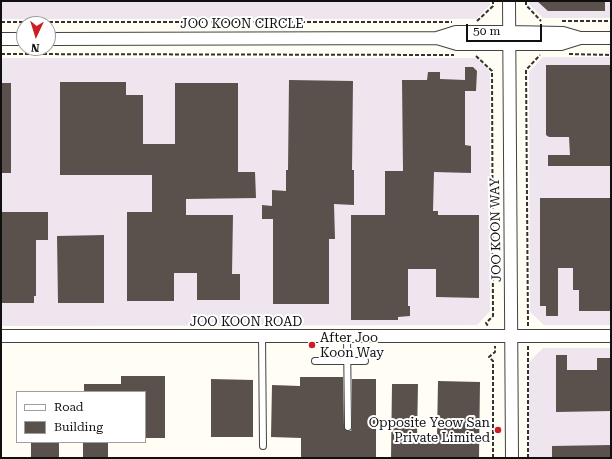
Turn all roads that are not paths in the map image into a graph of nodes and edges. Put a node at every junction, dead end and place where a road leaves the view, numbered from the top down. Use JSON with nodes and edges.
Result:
{"nodes":[{"id":1,"x":509,"y":1,"type":"edge"},
{"id":2,"x":16,"y":38,"type":"edge"},
{"id":3,"x":509,"y":38,"type":"junction"},
{"id":4,"x":611,"y":38,"type":"edge"},
{"id":5,"x":1,"y":39,"type":"edge"},
{"id":6,"x":56,"y":39,"type":"edge"},
{"id":7,"x":512,"y":335,"type":"junction"},
{"id":8,"x":1,"y":336,"type":"edge"},
{"id":9,"x":262,"y":336,"type":"junction"},
{"id":10,"x":348,"y":336,"type":"junction"},
{"id":11,"x":611,"y":336,"type":"edge"},
{"id":12,"x":314,"y":361,"type":"dead end"},
{"id":13,"x":348,"y":361,"type":"junction"},
{"id":14,"x":365,"y":361,"type":"dead end"},
{"id":15,"x":348,"y":426,"type":"dead end"},
{"id":16,"x":263,"y":446,"type":"dead end"},
{"id":17,"x":512,"y":458,"type":"edge"}],
"edges":[{"from":1,"to":3,"type":"street","name":"JOO KOON WAY"},
{"from":2,"to":5,"type":"street"},
{"from":3,"to":4,"type":"street","name":"JOO KOON CIRCLE"},
{"from":3,"to":6,"type":"street","name":"JOO KOON CIRCLE"},
{"from":3,"to":7,"type":"street","name":"JOO KOON WAY"},
{"from":7,"to":10,"type":"street","name":"JOO KOON ROAD"},
{"from":7,"to":11,"type":"street","name":"JOO KOON ROAD"},
{"from":7,"to":17,"type":"street","name":"JOO KOON WAY"},
{"from":8,"to":9,"type":"street","name":"JOO KOON ROAD"},
{"from":9,"to":10,"type":"street","name":"JOO KOON ROAD"},
{"from":9,"to":16,"type":"lane"},
{"from":10,"to":13,"type":"lane"},
{"from":12,"to":13,"type":"lane"},
{"from":13,"to":14,"type":"lane"},
{"from":13,"to":15,"type":"lane"}]}
